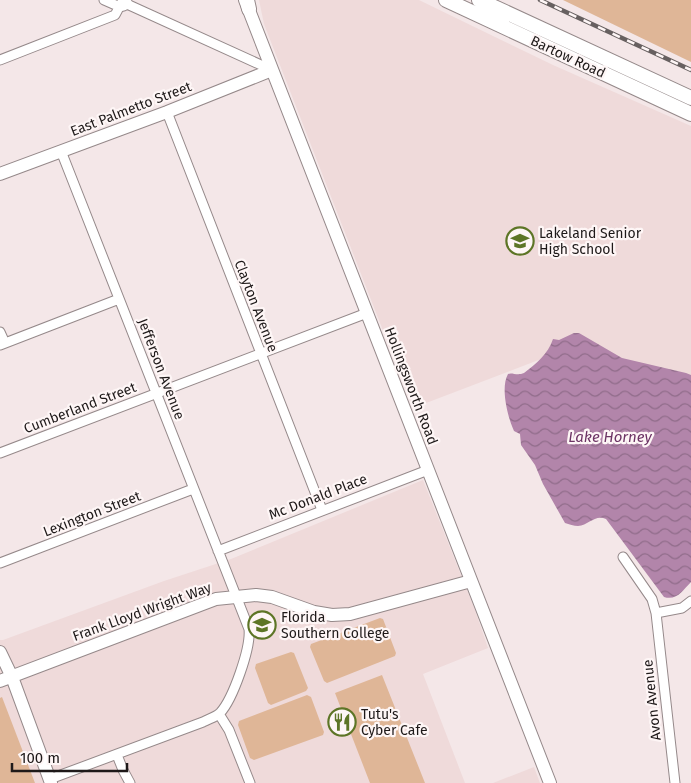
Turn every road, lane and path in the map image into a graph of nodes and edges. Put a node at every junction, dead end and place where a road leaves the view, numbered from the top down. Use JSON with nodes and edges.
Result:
{"nodes":[{"id":1,"x":104,"y":0,"type":"edge"},
{"id":2,"x":446,"y":0,"type":"edge"},
{"id":3,"x":479,"y":0,"type":"edge"},
{"id":4,"x":124,"y":3,"type":"edge"},
{"id":5,"x":247,"y":3,"type":"edge"},
{"id":6,"x":0,"y":60,"type":"edge"},
{"id":7,"x":272,"y":70,"type":"junction"},
{"id":8,"x":688,"y":104,"type":"edge"},
{"id":9,"x":167,"y":112,"type":"junction"},
{"id":10,"x":61,"y":151,"type":"junction"},
{"id":11,"x":0,"y":174,"type":"edge"},
{"id":12,"x":119,"y":299,"type":"junction"},
{"id":13,"x":366,"y":313,"type":"junction"},
{"id":14,"x":0,"y":332,"type":"edge"},
{"id":15,"x":2,"y":344,"type":"edge"},
{"id":16,"x":260,"y":354,"type":"junction"},
{"id":17,"x":156,"y":394,"type":"junction"},
{"id":18,"x":0,"y":453,"type":"edge"},
{"id":19,"x":428,"y":470,"type":"junction"},
{"id":20,"x":193,"y":489,"type":"junction"},
{"id":21,"x":322,"y":510,"type":"junction"},
{"id":22,"x":218,"y":551,"type":"junction"},
{"id":23,"x":623,"y":557,"type":"dead end"},
{"id":24,"x":0,"y":563,"type":"edge"},
{"id":25,"x":471,"y":582,"type":"junction"},
{"id":26,"x":236,"y":597,"type":"junction"},
{"id":27,"x":691,"y":601,"type":"edge"},
{"id":28,"x":656,"y":613,"type":"junction"},
{"id":29,"x":0,"y":652,"type":"edge"},
{"id":30,"x":6,"y":679,"type":"edge"},
{"id":31,"x":219,"y":714,"type":"junction"},
{"id":32,"x":117,"y":755,"type":"junction"},
{"id":33,"x":50,"y":781,"type":"edge"},
{"id":34,"x":130,"y":783,"type":"edge"},
{"id":35,"x":250,"y":783,"type":"edge"},
{"id":36,"x":550,"y":783,"type":"edge"},
{"id":37,"x":675,"y":783,"type":"edge"}],
"edges":[{"from":1,"to":4,"type":"street"},
{"from":2,"to":8,"type":"main road","name":"Bartow Road"},
{"from":3,"to":8,"type":"main road","name":"Bartow Road"},
{"from":4,"to":6,"type":"street"},
{"from":4,"to":7,"type":"street"},
{"from":5,"to":7,"type":"street","name":"Hollingsworth Road"},
{"from":7,"to":9,"type":"street","name":"East Palmetto Street"},
{"from":7,"to":13,"type":"street","name":"Hollingsworth Road"},
{"from":9,"to":10,"type":"street","name":"East Palmetto Street"},
{"from":9,"to":16,"type":"street","name":"Clayton Avenue"},
{"from":10,"to":11,"type":"street","name":"East Palmetto Street"},
{"from":10,"to":12,"type":"street","name":"Jefferson Avenue"},
{"from":12,"to":15,"type":"street"},
{"from":12,"to":17,"type":"street","name":"Jefferson Avenue"},
{"from":13,"to":16,"type":"street","name":"Cumberland Street"},
{"from":13,"to":19,"type":"street","name":"Hollingsworth Road"},
{"from":14,"to":15,"type":"street"},
{"from":16,"to":17,"type":"street","name":"Cumberland Street"},
{"from":16,"to":21,"type":"street","name":"Clayton Avenue"},
{"from":17,"to":18,"type":"street","name":"Cumberland Street"},
{"from":17,"to":20,"type":"street","name":"Jefferson Avenue"},
{"from":19,"to":21,"type":"street","name":"Mc Donald Place"},
{"from":19,"to":25,"type":"street","name":"Hollingsworth Road"},
{"from":20,"to":22,"type":"street","name":"Jefferson Avenue"},
{"from":20,"to":24,"type":"street","name":"Lexington Street"},
{"from":21,"to":22,"type":"street","name":"Mc Donald Place"},
{"from":22,"to":26,"type":"street","name":"Jefferson Avenue"},
{"from":23,"to":28,"type":"street","name":"Avon Avenue"},
{"from":25,"to":26,"type":"street","name":"Frank Lloyd Wright Way"},
{"from":25,"to":36,"type":"street","name":"Hollingsworth Road"},
{"from":26,"to":30,"type":"street","name":"Frank Lloyd Wright Way"},
{"from":26,"to":31,"type":"street","name":"Jefferson Avenue"},
{"from":27,"to":28,"type":"street"},
{"from":28,"to":37,"type":"street","name":"Avon Avenue"},
{"from":29,"to":30,"type":"street"},
{"from":30,"to":33,"type":"street"},
{"from":31,"to":32,"type":"street"},
{"from":31,"to":35,"type":"street"},
{"from":32,"to":33,"type":"street"},
{"from":32,"to":34,"type":"street"}]}
